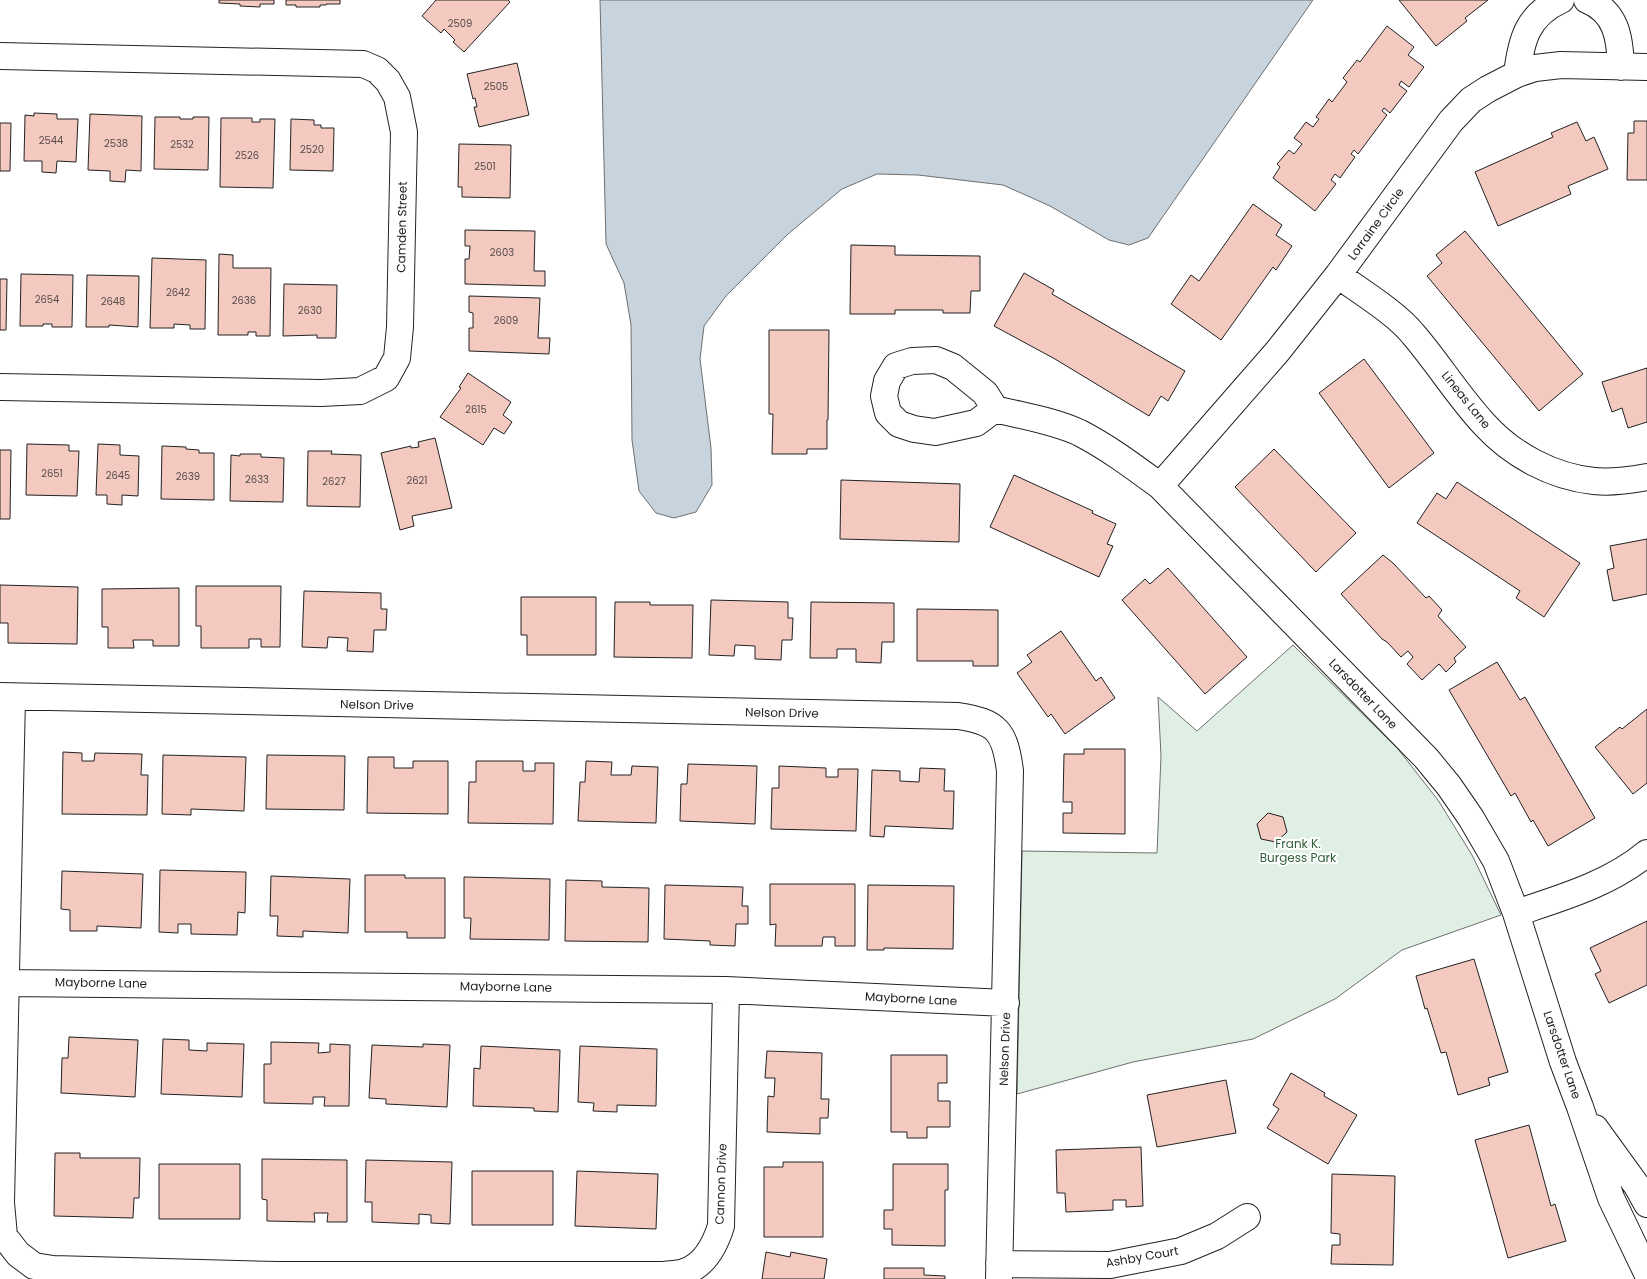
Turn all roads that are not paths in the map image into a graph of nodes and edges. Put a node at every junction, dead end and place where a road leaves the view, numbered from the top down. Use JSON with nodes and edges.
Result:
{"nodes":[{"id":1,"x":1561,"y":0,"type":"edge"},
{"id":2,"x":1587,"y":0,"type":"edge"},
{"id":3,"x":0,"y":56,"type":"edge"},
{"id":4,"x":1621,"y":67,"type":"junction"},
{"id":5,"x":1647,"y":67,"type":"edge"},
{"id":6,"x":1516,"y":74,"type":"junction"},
{"id":7,"x":1338,"y":275,"type":"junction"},
{"id":8,"x":0,"y":387,"type":"edge"},
{"id":9,"x":995,"y":409,"type":"dead end"},
{"id":10,"x":1647,"y":477,"type":"edge"},
{"id":11,"x":1160,"y":486,"type":"junction"},
{"id":12,"x":6,"y":697,"type":"edge"},
{"id":13,"x":1647,"y":853,"type":"edge"},
{"id":14,"x":1516,"y":913,"type":"junction"},
{"id":15,"x":6,"y":982,"type":"junction"},
{"id":16,"x":726,"y":990,"type":"junction"},
{"id":17,"x":1006,"y":1004,"type":"junction"},
{"id":18,"x":1580,"y":1107,"type":"junction"},
{"id":19,"x":1647,"y":1204,"type":"edge"},
{"id":20,"x":1247,"y":1217,"type":"dead end"},
{"id":21,"x":999,"y":1272,"type":"edge"},
{"id":22,"x":1647,"y":1273,"type":"edge"},
{"id":23,"x":277,"y":1278,"type":"edge"}],
"edges":[{"from":1,"to":6,"type":"street"},
{"from":2,"to":4,"type":"street"},
{"from":3,"to":8,"type":"street","name":"Camden Street"},
{"from":4,"to":5,"type":"street","name":"Lorraine Circle"},
{"from":4,"to":6,"type":"street","name":"Lorraine Circle"},
{"from":6,"to":7,"type":"street","name":"Lorraine Circle"},
{"from":7,"to":10,"type":"street","name":"Lineas Lane"},
{"from":7,"to":11,"type":"street","name":"Lorraine Circle"},
{"from":9,"to":11,"type":"street","name":"Larsdotter Lane"},
{"from":11,"to":14,"type":"street","name":"Larsdotter Lane"},
{"from":12,"to":15,"type":"street","name":"Cannon Drive"},
{"from":12,"to":17,"type":"street","name":"Nelson Drive"},
{"from":13,"to":14,"type":"street"},
{"from":14,"to":18,"type":"street","name":"Larsdotter Lane"},
{"from":15,"to":16,"type":"street","name":"Mayborne Lane"},
{"from":15,"to":23,"type":"street","name":"Cannon Drive"},
{"from":16,"to":17,"type":"street","name":"Mayborne Lane"},
{"from":16,"to":23,"type":"street","name":"Cannon Drive"},
{"from":17,"to":21,"type":"street","name":"Nelson Drive"},
{"from":18,"to":19,"type":"street","name":"Larsdotter Lane"},
{"from":18,"to":22,"type":"street","name":"Larsdotter Lane"},
{"from":20,"to":21,"type":"street","name":"Ashby Court"}]}
